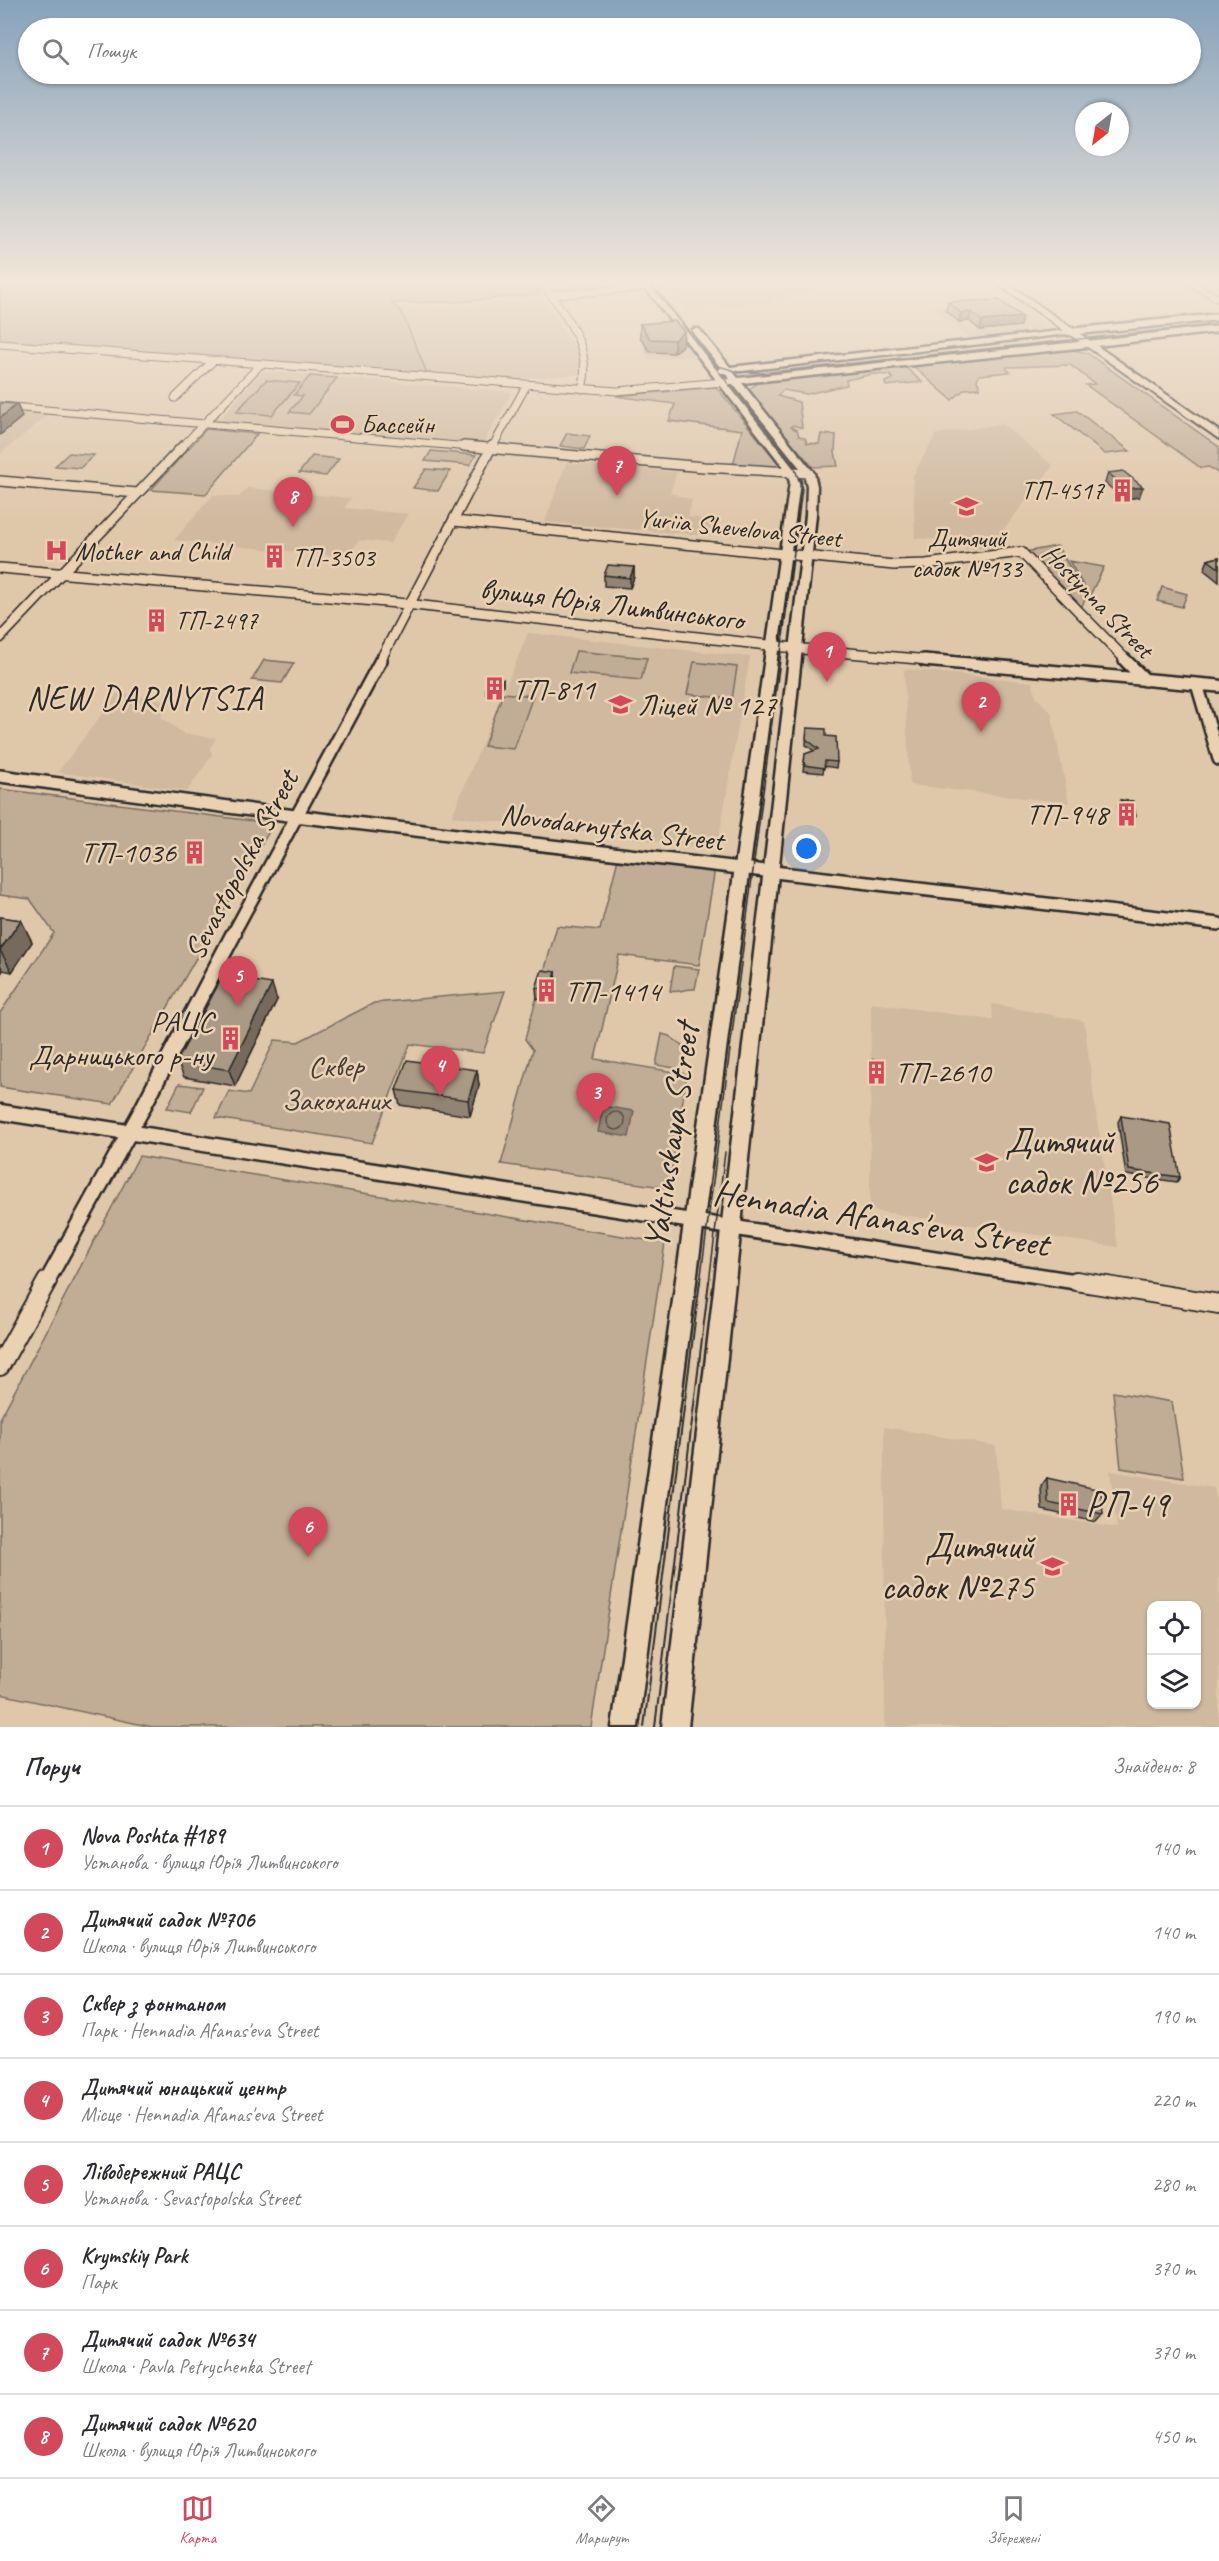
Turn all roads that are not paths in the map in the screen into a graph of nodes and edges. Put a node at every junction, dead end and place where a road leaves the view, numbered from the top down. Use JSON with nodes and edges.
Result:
{"nodes":[{"id":1,"x":207,"y":361,"type":"edge"},
{"id":2,"x":213,"y":361,"type":"junction"},
{"id":3,"x":585,"y":361,"type":"edge"},
{"id":4,"x":706,"y":361,"type":"edge"},
{"id":5,"x":720,"y":361,"type":"edge"},
{"id":6,"x":811,"y":361,"type":"edge"},
{"id":7,"x":925,"y":361,"type":"edge"},
{"id":8,"x":1111,"y":361,"type":"edge"},
{"id":9,"x":260,"y":365,"type":"junction"},
{"id":10,"x":727,"y":370,"type":"junction"},
{"id":11,"x":715,"y":372,"type":"junction"},
{"id":12,"x":735,"y":380,"type":"junction"},
{"id":13,"x":724,"y":382,"type":"junction"},
{"id":14,"x":526,"y":386,"type":"junction"},
{"id":15,"x":582,"y":389,"type":"junction"},
{"id":16,"x":175,"y":398,"type":"dead end"},
{"id":17,"x":0,"y":406,"type":"edge"},
{"id":18,"x":200,"y":425,"type":"junction"},
{"id":19,"x":1219,"y":436,"type":"edge"},
{"id":20,"x":491,"y":449,"type":"junction"},
{"id":21,"x":792,"y":473,"type":"junction"},
{"id":22,"x":809,"y":473,"type":"junction"},
{"id":23,"x":0,"y":481,"type":"edge"},
{"id":24,"x":137,"y":493,"type":"junction"},
{"id":25,"x":454,"y":521,"type":"junction"},
{"id":26,"x":1021,"y":552,"type":"joint"},
{"id":27,"x":785,"y":554,"type":"junction"},
{"id":28,"x":806,"y":555,"type":"junction"},
{"id":29,"x":0,"y":568,"type":"edge"},
{"id":30,"x":61,"y":575,"type":"junction"},
{"id":31,"x":411,"y":605,"type":"junction"},
{"id":32,"x":0,"y":638,"type":"edge"},
{"id":33,"x":773,"y":646,"type":"junction"},
{"id":34,"x":795,"y":649,"type":"junction"},
{"id":35,"x":1145,"y":680,"type":"junction"},
{"id":36,"x":1197,"y":684,"type":"junction"},
{"id":37,"x":1219,"y":686,"type":"edge"},
{"id":38,"x":1219,"y":759,"type":"edge"},
{"id":39,"x":0,"y":776,"type":"edge"},
{"id":40,"x":295,"y":816,"type":"junction"},
{"id":41,"x":742,"y":868,"type":"junction"},
{"id":42,"x":770,"y":871,"type":"junction"},
{"id":43,"x":1219,"y":924,"type":"edge"},
{"id":44,"x":0,"y":1112,"type":"edge"},
{"id":45,"x":129,"y":1132,"type":"junction"},
{"id":46,"x":694,"y":1220,"type":"junction"},
{"id":47,"x":730,"y":1226,"type":"junction"},
{"id":48,"x":1219,"y":1304,"type":"edge"},
{"id":49,"x":0,"y":1366,"type":"edge"},
{"id":50,"x":625,"y":1727,"type":"edge"},
{"id":51,"x":675,"y":1727,"type":"edge"}],
"edges":[{"from":1,"to":2,"type":"street"},
{"from":2,"to":9,"type":"street"},
{"from":2,"to":16,"type":"street"},
{"from":3,"to":15,"type":"street"},
{"from":4,"to":11,"type":"street"},
{"from":5,"to":10,"type":"street"},
{"from":6,"to":10,"type":"street"},
{"from":7,"to":12,"type":"street"},
{"from":8,"to":19,"type":"main road"},
{"from":9,"to":14,"type":"street"},
{"from":9,"to":18,"type":"street"},
{"from":10,"to":11,"type":"street"},
{"from":10,"to":12,"type":"street"},
{"from":11,"to":13,"type":"street"},
{"from":12,"to":13,"type":"street"},
{"from":12,"to":22,"type":"street"},
{"from":13,"to":15,"type":"street"},
{"from":13,"to":21,"type":"street"},
{"from":14,"to":15,"type":"street"},
{"from":14,"to":20,"type":"street","name":"Sevastopolska Street"},
{"from":17,"to":18,"type":"street"},
{"from":18,"to":20,"type":"street"},
{"from":18,"to":24,"type":"street"},
{"from":20,"to":21,"type":"street"},
{"from":20,"to":25,"type":"street","name":"Sevastopolska Street"},
{"from":21,"to":22,"type":"street"},
{"from":21,"to":27,"type":"street","name":"Yaltinskaya Street"},
{"from":22,"to":28,"type":"street","name":"Yaltinskaya Street"},
{"from":23,"to":24,"type":"street"},
{"from":24,"to":30,"type":"street"},
{"from":25,"to":27,"type":"street","name":"Yuriia Shevelova Street"},
{"from":25,"to":31,"type":"street","name":"Sevastopolska Street"},
{"from":26,"to":28,"type":"street","name":"Yuriia Shevelova Street"},
{"from":26,"to":35,"type":"street","name":"Hostynna Street"},
{"from":27,"to":28,"type":"street","name":"Yuriia Shevelova Street"},
{"from":27,"to":33,"type":"street","name":"Yaltinskaya Street"},
{"from":28,"to":34,"type":"street","name":"Yaltinskaya Street"},
{"from":29,"to":30,"type":"street","name":"вулиця Юрія Литвинського"},
{"from":30,"to":31,"type":"street","name":"вулиця Юрія Литвинського"},
{"from":30,"to":32,"type":"street"},
{"from":31,"to":33,"type":"street","name":"вулиця Юрія Литвинського"},
{"from":31,"to":40,"type":"street","name":"Sevastopolska Street"},
{"from":33,"to":34,"type":"street","name":"вулиця Юрія Литвинського"},
{"from":33,"to":41,"type":"street","name":"Yaltinskaya Street"},
{"from":34,"to":35,"type":"street","name":"вулиця Юрія Литвинського"},
{"from":34,"to":42,"type":"street","name":"Yaltinskaya Street"},
{"from":35,"to":36,"type":"street","name":"вулиця Юрія Литвинського"},
{"from":36,"to":37,"type":"street","name":"вулиця Юрія Литвинського"},
{"from":36,"to":38,"type":"street"},
{"from":39,"to":40,"type":"street","name":"Novodarnytska Street"},
{"from":40,"to":41,"type":"street","name":"Novodarnytska Street"},
{"from":40,"to":45,"type":"street","name":"Sevastopolska Street"},
{"from":41,"to":42,"type":"street","name":"Novodarnytska Street"},
{"from":41,"to":46,"type":"street","name":"Yaltinskaya Street"},
{"from":42,"to":43,"type":"street","name":"Novodarnytska Street"},
{"from":42,"to":47,"type":"street","name":"Yaltinskaya Street"},
{"from":44,"to":45,"type":"street","name":"Hennadia Afanas'eva Street"},
{"from":45,"to":46,"type":"street","name":"Hennadia Afanas'eva Street"},
{"from":45,"to":49,"type":"street","name":"Sevastopolska Street"},
{"from":46,"to":47,"type":"street","name":"Hennadia Afanas'eva Street"},
{"from":46,"to":50,"type":"street","name":"Yaltinskaya Street"},
{"from":47,"to":48,"type":"street","name":"Hennadia Afanas'eva Street"},
{"from":47,"to":51,"type":"street","name":"Yaltinskaya Street"}]}
